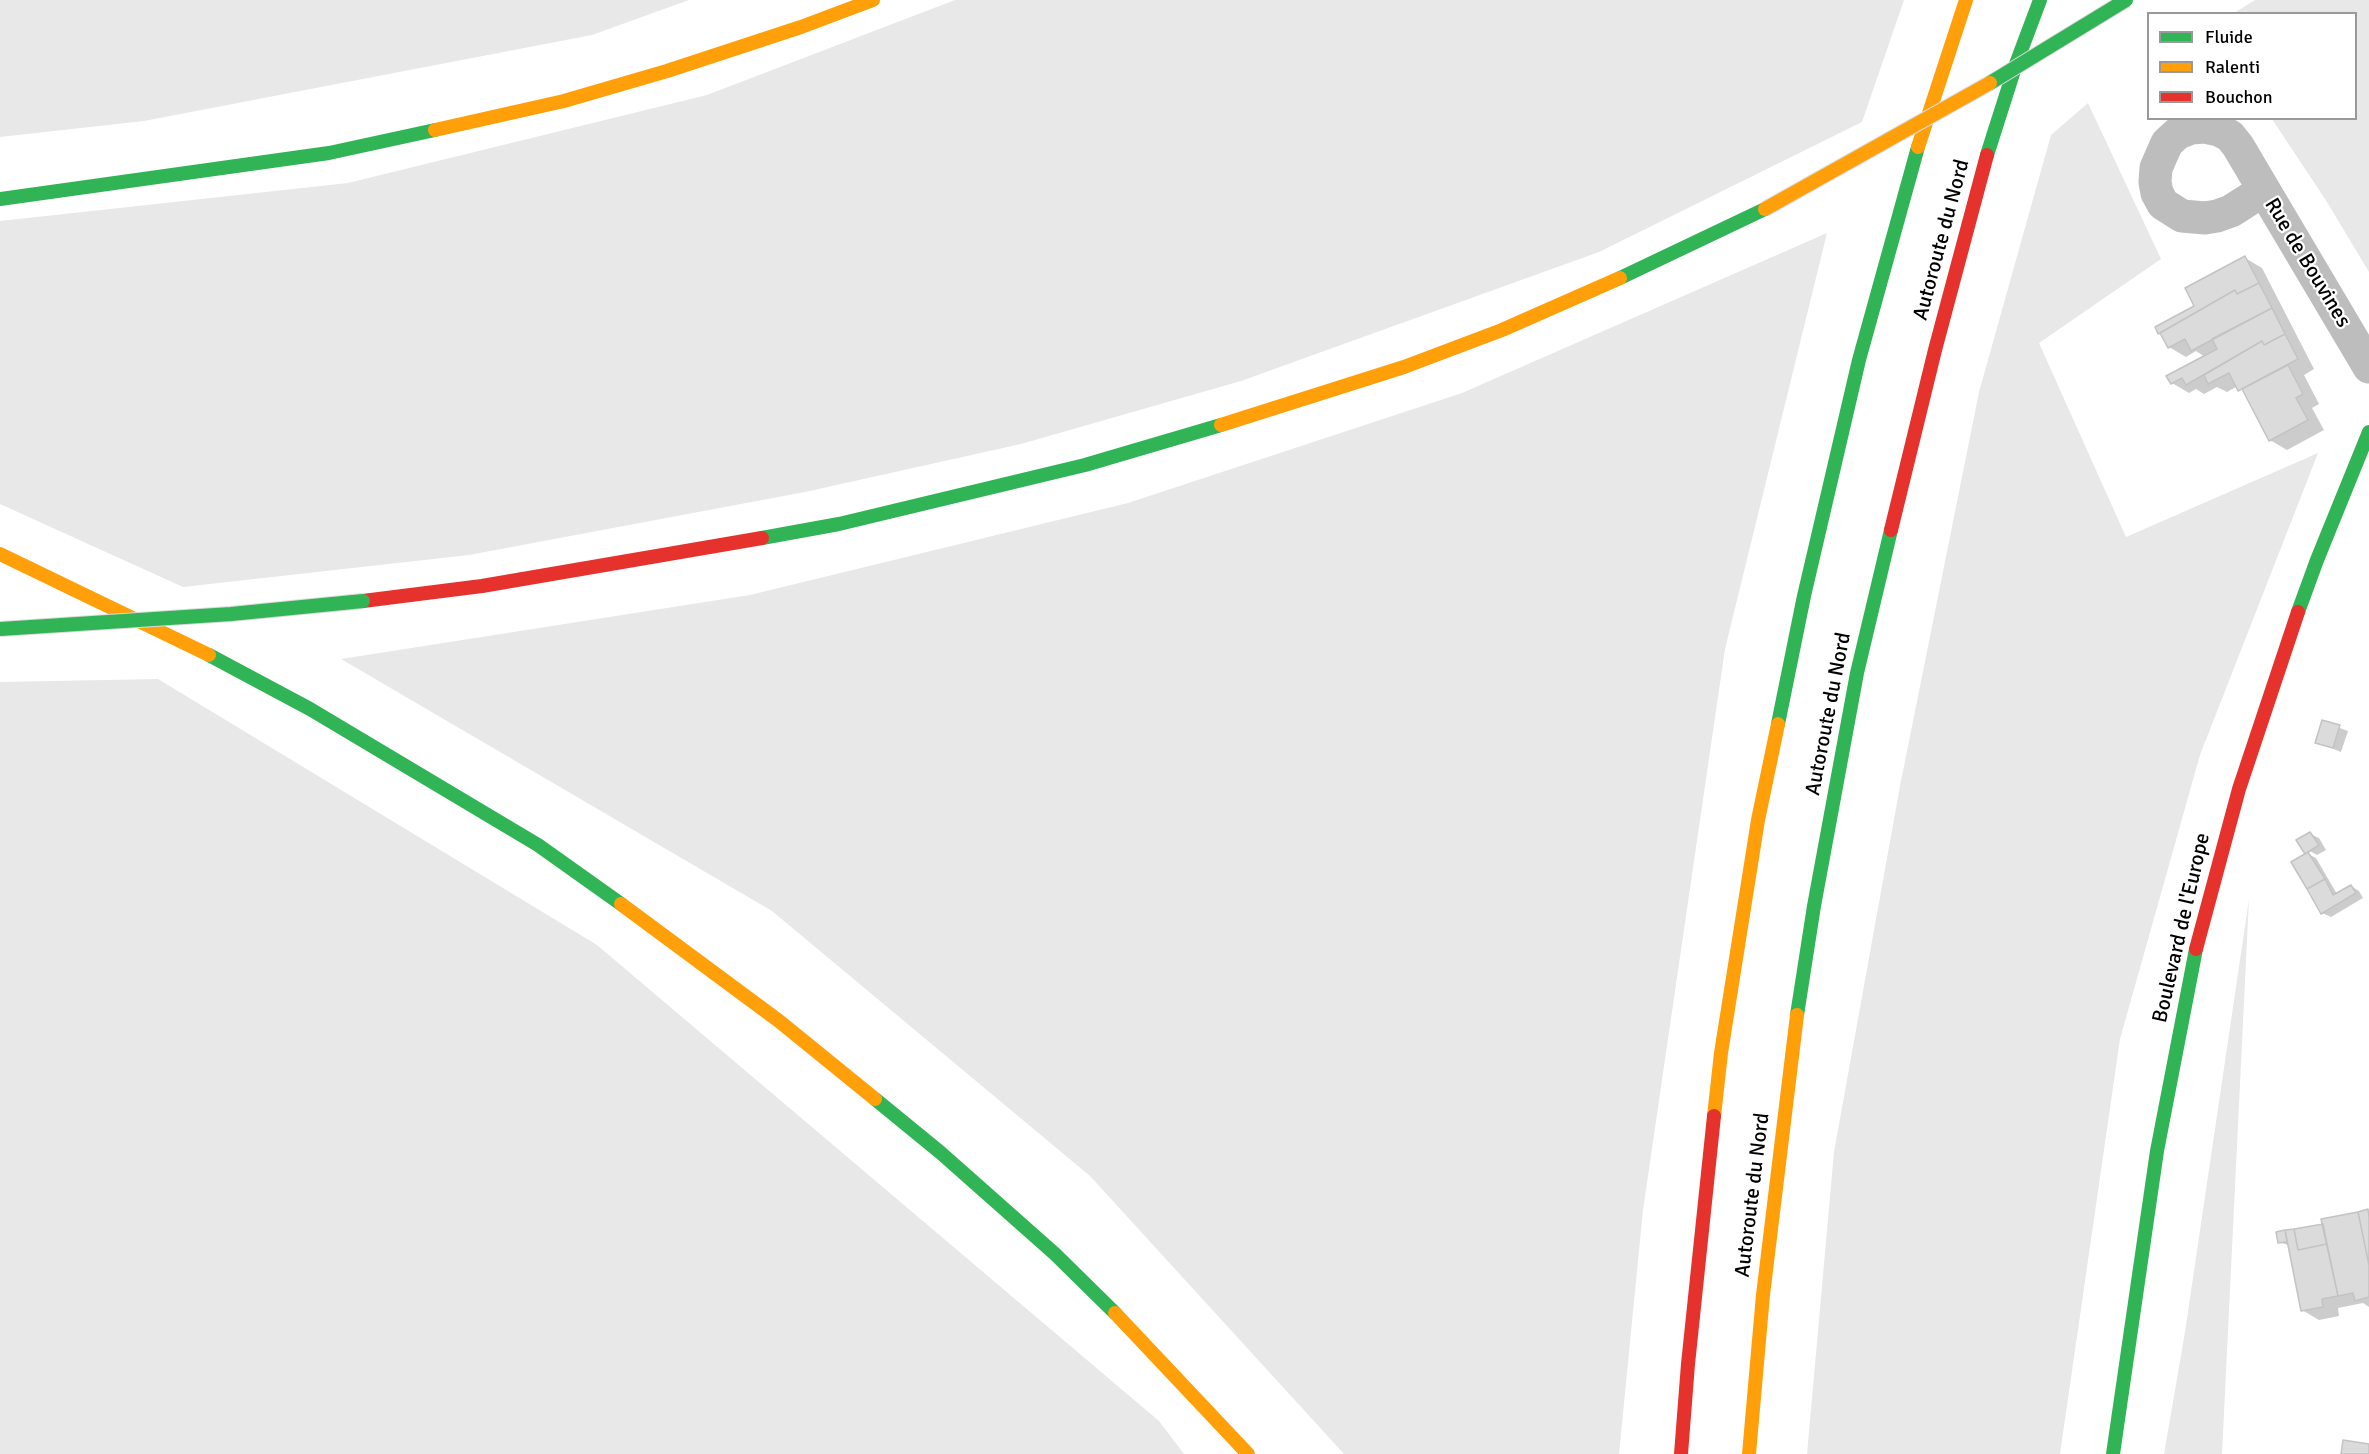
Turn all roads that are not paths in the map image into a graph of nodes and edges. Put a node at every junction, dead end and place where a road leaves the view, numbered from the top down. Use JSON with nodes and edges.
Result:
{"nodes":[{"id":1,"x":873,"y":0,"type":"edge"},
{"id":2,"x":1966,"y":0,"type":"edge"},
{"id":3,"x":2040,"y":0,"type":"edge"},
{"id":4,"x":2126,"y":0,"type":"edge"},
{"id":5,"x":2264,"y":190,"type":"dead end"},
{"id":6,"x":0,"y":199,"type":"edge"},
{"id":7,"x":2369,"y":368,"type":"edge"},
{"id":8,"x":2369,"y":432,"type":"edge"},
{"id":9,"x":0,"y":554,"type":"edge"},
{"id":10,"x":0,"y":629,"type":"edge"},
{"id":11,"x":1248,"y":1454,"type":"edge"},
{"id":12,"x":1681,"y":1454,"type":"edge"},
{"id":13,"x":1749,"y":1454,"type":"edge"},
{"id":14,"x":2113,"y":1454,"type":"edge"}],
"edges":[{"from":1,"to":6,"type":"main road"},
{"from":2,"to":12,"type":"main road"},
{"from":3,"to":13,"type":"main road","name":"Autoroute du Nord"},
{"from":4,"to":10,"type":"main road","bridge":true},
{"from":5,"to":7,"type":"street","name":"Rue de Bouvines"},
{"from":8,"to":14,"type":"main road","name":"Boulevard de l'Europe"},
{"from":9,"to":11,"type":"main road"}]}
